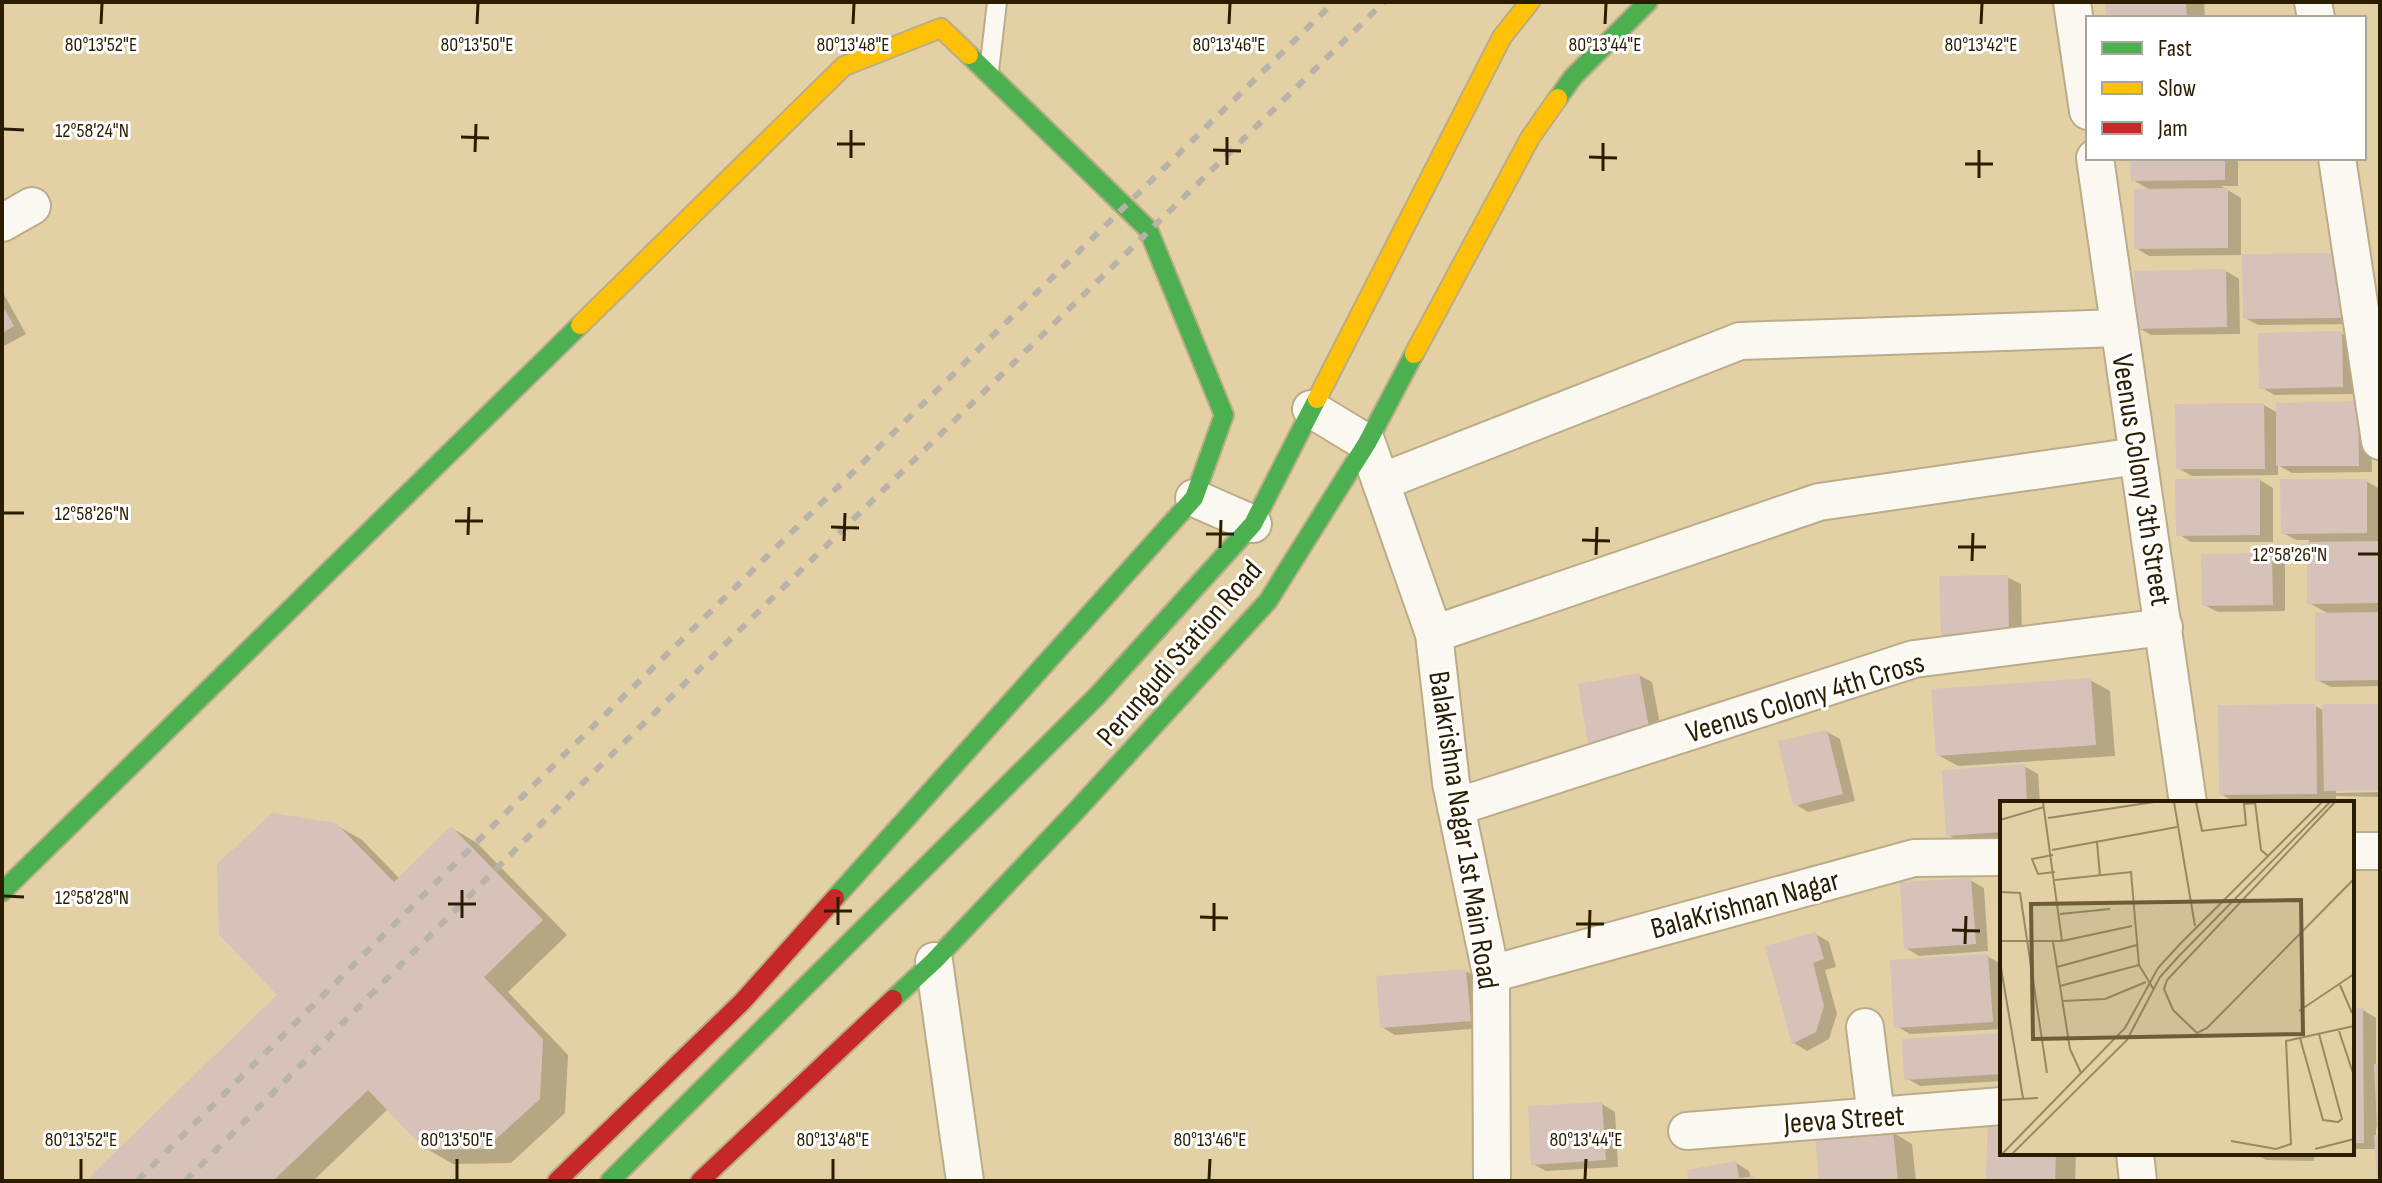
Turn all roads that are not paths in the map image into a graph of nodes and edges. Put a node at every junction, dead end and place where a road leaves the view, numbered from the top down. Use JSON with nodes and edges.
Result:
{"nodes":[{"id":1,"x":997,"y":2,"type":"edge"},
{"id":2,"x":1530,"y":2,"type":"edge"},
{"id":3,"x":1648,"y":2,"type":"edge"},
{"id":4,"x":2072,"y":2,"type":"edge"},
{"id":5,"x":988,"y":74,"type":"junction"},
{"id":6,"x":2086,"y":97,"type":"edge"},
{"id":7,"x":2095,"y":160,"type":"edge"},
{"id":8,"x":2337,"y":160,"type":"edge"},
{"id":9,"x":2119,"y":328,"type":"junction"},
{"id":10,"x":1311,"y":409,"type":"junction"},
{"id":11,"x":2380,"y":441,"type":"edge"},
{"id":12,"x":1367,"y":443,"type":"junction"},
{"id":13,"x":2137,"y":456,"type":"junction"},
{"id":14,"x":1381,"y":482,"type":"junction"},
{"id":15,"x":1194,"y":498,"type":"junction"},
{"id":16,"x":1253,"y":524,"type":"junction"},
{"id":17,"x":2164,"y":627,"type":"junction"},
{"id":18,"x":1434,"y":634,"type":"junction"},
{"id":19,"x":2188,"y":801,"type":"edge"},
{"id":20,"x":1456,"y":807,"type":"junction"},
{"id":21,"x":2354,"y":851,"type":"edge"},
{"id":22,"x":2380,"y":851,"type":"edge"},
{"id":23,"x":2000,"y":857,"type":"edge"},
{"id":24,"x":2,"y":892,"type":"edge"},
{"id":25,"x":934,"y":961,"type":"junction"},
{"id":26,"x":1491,"y":974,"type":"junction"},
{"id":27,"x":1865,"y":1027,"type":"dead end"},
{"id":28,"x":2000,"y":1106,"type":"edge"},
{"id":29,"x":1876,"y":1116,"type":"junction"},
{"id":30,"x":1687,"y":1131,"type":"dead end"},
{"id":31,"x":2135,"y":1155,"type":"edge"},
{"id":32,"x":557,"y":1181,"type":"edge"},
{"id":33,"x":610,"y":1181,"type":"edge"},
{"id":34,"x":700,"y":1181,"type":"edge"},
{"id":35,"x":965,"y":1181,"type":"edge"},
{"id":36,"x":1492,"y":1181,"type":"edge"},
{"id":37,"x":2138,"y":1181,"type":"edge"}],
"edges":[{"from":1,"to":5,"type":"lane"},
{"from":2,"to":10,"type":"street","name":"Perungudi Station Road"},
{"from":3,"to":12,"type":"street","name":"Perungudi Station Road"},
{"from":4,"to":6,"type":"street"},
{"from":5,"to":15,"type":"street"},
{"from":5,"to":24,"type":"street"},
{"from":7,"to":9,"type":"street","name":"Veenus Colony 3th Street"},
{"from":8,"to":11,"type":"street"},
{"from":9,"to":13,"type":"street","name":"Veenus Colony 3th Street"},
{"from":9,"to":14,"type":"street"},
{"from":10,"to":12,"type":"street"},
{"from":10,"to":16,"type":"street","name":"Perungudi Station Road"},
{"from":12,"to":14,"type":"street","name":"Balakrishna Nagar 1st Main Road"},
{"from":12,"to":25,"type":"street","name":"Perungudi Station Road"},
{"from":13,"to":17,"type":"street","name":"Veenus Colony 3th Street"},
{"from":13,"to":18,"type":"street"},
{"from":14,"to":18,"type":"street","name":"Balakrishna Nagar 1st Main Road"},
{"from":15,"to":16,"type":"street"},
{"from":15,"to":32,"type":"street"},
{"from":16,"to":33,"type":"street","name":"Perungudi Station Road"},
{"from":17,"to":19,"type":"street","name":"Veenus Colony 3th Street"},
{"from":17,"to":20,"type":"street","name":"Veenus Colony 4th Cross"},
{"from":18,"to":20,"type":"street","name":"Balakrishna Nagar 1st Main Road"},
{"from":20,"to":26,"type":"street","name":"Balakrishna Nagar 1st Main Road"},
{"from":21,"to":22,"type":"street"},
{"from":23,"to":26,"type":"street","name":"BalaKrishnan Nagar"},
{"from":25,"to":34,"type":"street","name":"Perungudi Station Road"},
{"from":25,"to":35,"type":"street"},
{"from":26,"to":36,"type":"street","name":"Balakrishna Nagar 1st Main Road"},
{"from":27,"to":29,"type":"street"},
{"from":28,"to":29,"type":"street","name":"Jeeva Street"},
{"from":29,"to":30,"type":"street","name":"Jeeva Street"},
{"from":31,"to":37,"type":"street"}]}
